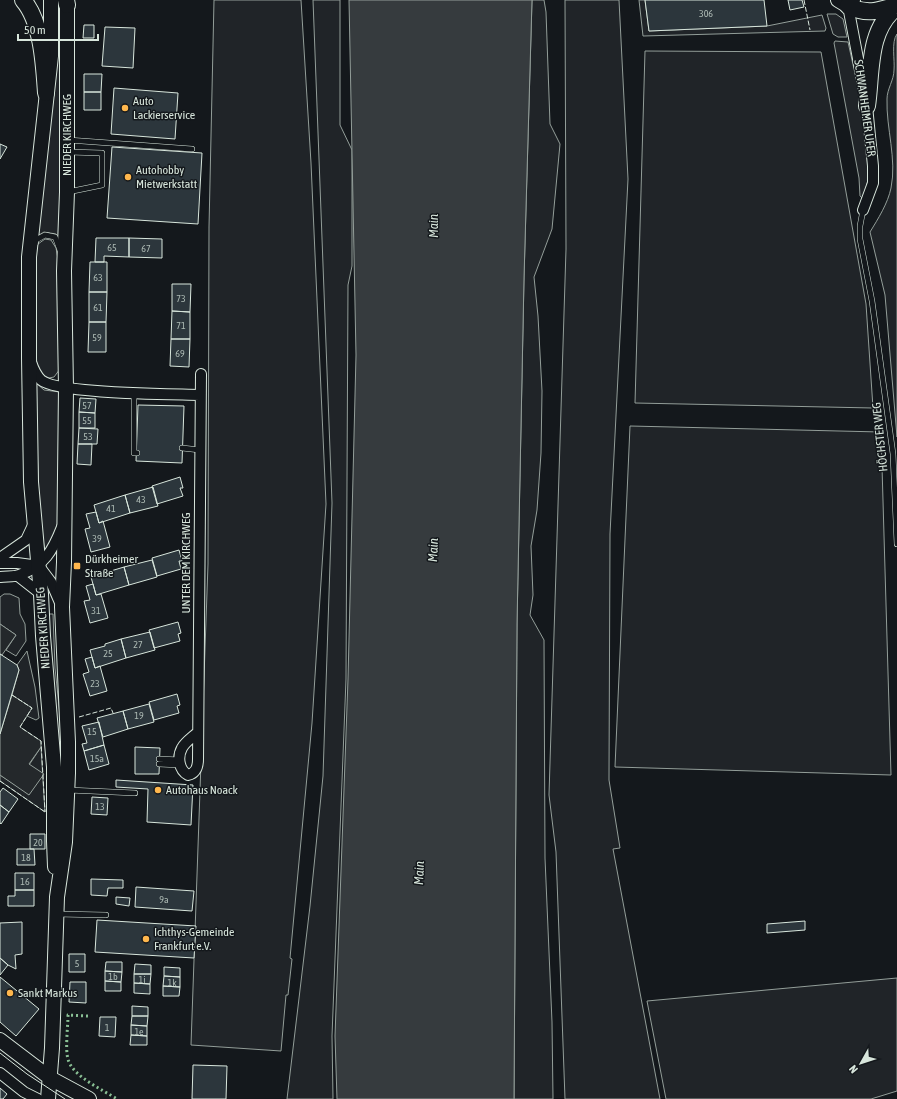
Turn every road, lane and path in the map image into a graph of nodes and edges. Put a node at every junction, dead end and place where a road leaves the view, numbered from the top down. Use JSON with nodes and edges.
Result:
{"nodes":[{"id":1,"x":23,"y":0,"type":"edge"},
{"id":2,"x":51,"y":0,"type":"edge"},
{"id":3,"x":67,"y":2,"type":"edge"},
{"id":4,"x":846,"y":2,"type":"edge"},
{"id":5,"x":897,"y":6,"type":"edge"},
{"id":6,"x":46,"y":93,"type":"junction"},
{"id":7,"x":867,"y":106,"type":"junction"},
{"id":8,"x":67,"y":146,"type":"junction"},
{"id":9,"x":192,"y":149,"type":"dead end"},
{"id":10,"x":67,"y":192,"type":"junction"},
{"id":11,"x":863,"y":210,"type":"joint"},
{"id":12,"x":29,"y":257,"type":"junction"},
{"id":13,"x":64,"y":271,"type":"junction"},
{"id":14,"x":29,"y":358,"type":"junction"},
{"id":15,"x":201,"y":374,"type":"dead end"},
{"id":16,"x":59,"y":379,"type":"junction"},
{"id":17,"x":134,"y":393,"type":"junction"},
{"id":18,"x":200,"y":394,"type":"junction"},
{"id":19,"x":182,"y":448,"type":"dead end"},
{"id":20,"x":200,"y":450,"type":"junction"},
{"id":21,"x":137,"y":453,"type":"dead end"},
{"id":22,"x":35,"y":519,"type":"junction"},
{"id":23,"x":64,"y":524,"type":"junction"},
{"id":24,"x":897,"y":544,"type":"edge"},
{"id":25,"x":0,"y":558,"type":"edge"},
{"id":26,"x":0,"y":563,"type":"edge"},
{"id":27,"x":39,"y":566,"type":"junction"},
{"id":28,"x":18,"y":576,"type":"junction"},
{"id":29,"x":0,"y":577,"type":"edge"},
{"id":30,"x":41,"y":594,"type":"junction"},
{"id":31,"x":62,"y":606,"type":"junction"},
{"id":32,"x":198,"y":732,"type":"junction"},
{"id":33,"x":60,"y":742,"type":"junction"},
{"id":34,"x":159,"y":761,"type":"dead end"},
{"id":35,"x":180,"y":762,"type":"junction"},
{"id":36,"x":67,"y":790,"type":"junction"},
{"id":37,"x":135,"y":793,"type":"dead end"},
{"id":38,"x":57,"y":897,"type":"junction"},
{"id":39,"x":56,"y":914,"type":"junction"},
{"id":40,"x":106,"y":915,"type":"dead end"},
{"id":41,"x":0,"y":1040,"type":"edge"},
{"id":42,"x":0,"y":1073,"type":"edge"},
{"id":43,"x":50,"y":1078,"type":"junction"},
{"id":44,"x":38,"y":1099,"type":"edge"},
{"id":45,"x":48,"y":1099,"type":"edge"},
{"id":46,"x":89,"y":1099,"type":"edge"}],
"edges":[{"from":1,"to":6,"type":"highway"},
{"from":2,"to":6,"type":"main road","name":"NIEDER KIRCHWEG"},
{"from":3,"to":8,"type":"main road","name":"NIEDER KIRCHWEG"},
{"from":4,"to":5,"type":"highway"},
{"from":4,"to":7,"type":"street","name":"SCHWANHEIMER UFER"},
{"from":5,"to":7,"type":"highway"},
{"from":6,"to":12,"type":"main road","name":"NIEDER KIRCHWEG"},
{"from":7,"to":11,"type":"street","name":"SCHWANHEIMER UFER"},
{"from":8,"to":9,"type":"lane"},
{"from":8,"to":10,"type":"main road","name":"NIEDER KIRCHWEG"},
{"from":8,"to":10,"type":"lane"},
{"from":10,"to":13,"type":"main road","name":"NIEDER KIRCHWEG"},
{"from":11,"to":24,"type":"lane","name":"HÖCHSTER WEG"},
{"from":12,"to":13,"type":"lane","name":"NIEDER KIRCHWEG"},
{"from":12,"to":14,"type":"main road","name":"NIEDER KIRCHWEG"},
{"from":13,"to":16,"type":"main road","name":"NIEDER KIRCHWEG"},
{"from":14,"to":16,"type":"street","name":"NIEDER KIRCHWEG"},
{"from":14,"to":22,"type":"main road","name":"NIEDER KIRCHWEG"},
{"from":15,"to":18,"type":"street","name":"UNTER DEM KIRCHWEG"},
{"from":16,"to":17,"type":"street"},
{"from":16,"to":23,"type":"main road","name":"NIEDER KIRCHWEG"},
{"from":17,"to":18,"type":"street"},
{"from":17,"to":21,"type":"lane"},
{"from":18,"to":20,"type":"street","name":"UNTER DEM KIRCHWEG"},
{"from":19,"to":20,"type":"lane"},
{"from":20,"to":32,"type":"street","name":"UNTER DEM KIRCHWEG"},
{"from":22,"to":25,"type":"street"},
{"from":22,"to":27,"type":"main road","name":"NIEDER KIRCHWEG"},
{"from":23,"to":27,"type":"street"},
{"from":23,"to":31,"type":"main road","name":"NIEDER KIRCHWEG"},
{"from":26,"to":27,"type":"street"},
{"from":27,"to":28,"type":"street"},
{"from":27,"to":30,"type":"main road","name":"NIEDER KIRCHWEG"},
{"from":27,"to":31,"type":"street"},
{"from":28,"to":29,"type":"street"},
{"from":28,"to":30,"type":"street"},
{"from":30,"to":33,"type":"main road","name":"NIEDER KIRCHWEG"},
{"from":31,"to":33,"type":"main road","name":"NIEDER KIRCHWEG"},
{"from":32,"to":35,"type":"street"},
{"from":32,"to":35,"type":"street","name":"UNTER DEM KIRCHWEG"},
{"from":33,"to":36,"type":"main road","name":"NIEDER KIRCHWEG"},
{"from":33,"to":38,"type":"main road","name":"NIEDER KIRCHWEG"},
{"from":34,"to":35,"type":"lane"},
{"from":36,"to":37,"type":"lane"},
{"from":36,"to":38,"type":"main road","name":"NIEDER KIRCHWEG"},
{"from":38,"to":39,"type":"main road","name":"NIEDER KIRCHWEG"},
{"from":39,"to":40,"type":"lane"},
{"from":39,"to":43,"type":"main road","name":"NIEDER KIRCHWEG"},
{"from":41,"to":43,"type":"main road"},
{"from":42,"to":44,"type":"street"},
{"from":43,"to":45,"type":"main road","name":"NIEDER KIRCHWEG"},
{"from":43,"to":46,"type":"main road"}]}
